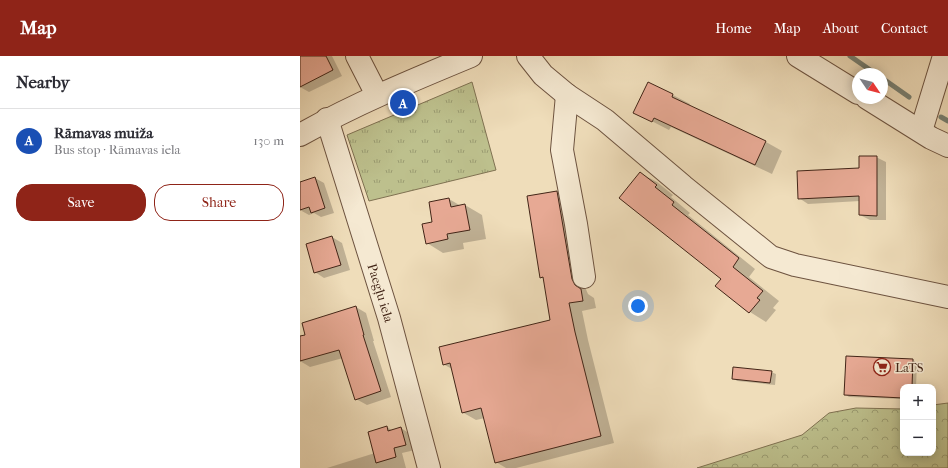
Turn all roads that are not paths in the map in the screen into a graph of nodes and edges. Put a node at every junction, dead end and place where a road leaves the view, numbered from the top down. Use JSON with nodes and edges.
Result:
{"nodes":[{"id":1,"x":358,"y":56,"type":"edge"},
{"id":2,"x":471,"y":56,"type":"edge"},
{"id":3,"x":528,"y":56,"type":"edge"},
{"id":4,"x":798,"y":56,"type":"edge"},
{"id":5,"x":944,"y":56,"type":"edge"},
{"id":6,"x":852,"y":88,"type":"edge"},
{"id":7,"x":377,"y":95,"type":"junction"},
{"id":8,"x":567,"y":95,"type":"junction"},
{"id":9,"x":877,"y":104,"type":"edge"},
{"id":10,"x":327,"y":119,"type":"junction"},
{"id":11,"x":921,"y":131,"type":"junction"},
{"id":12,"x":300,"y":135,"type":"edge"},
{"id":13,"x":948,"y":146,"type":"edge"},
{"id":14,"x":584,"y":277,"type":"dead end"},
{"id":15,"x":948,"y":297,"type":"edge"},
{"id":16,"x":430,"y":468,"type":"edge"}],
"edges":[{"from":1,"to":7,"type":"street"},
{"from":2,"to":7,"type":"street"},
{"from":3,"to":8,"type":"street"},
{"from":4,"to":6,"type":"street"},
{"from":5,"to":11,"type":"street"},
{"from":7,"to":10,"type":"street"},
{"from":8,"to":14,"type":"street"},
{"from":8,"to":15,"type":"street"},
{"from":9,"to":11,"type":"street"},
{"from":10,"to":12,"type":"street"},
{"from":10,"to":16,"type":"street","name":"Paegļu iela"},
{"from":11,"to":13,"type":"street"}]}
